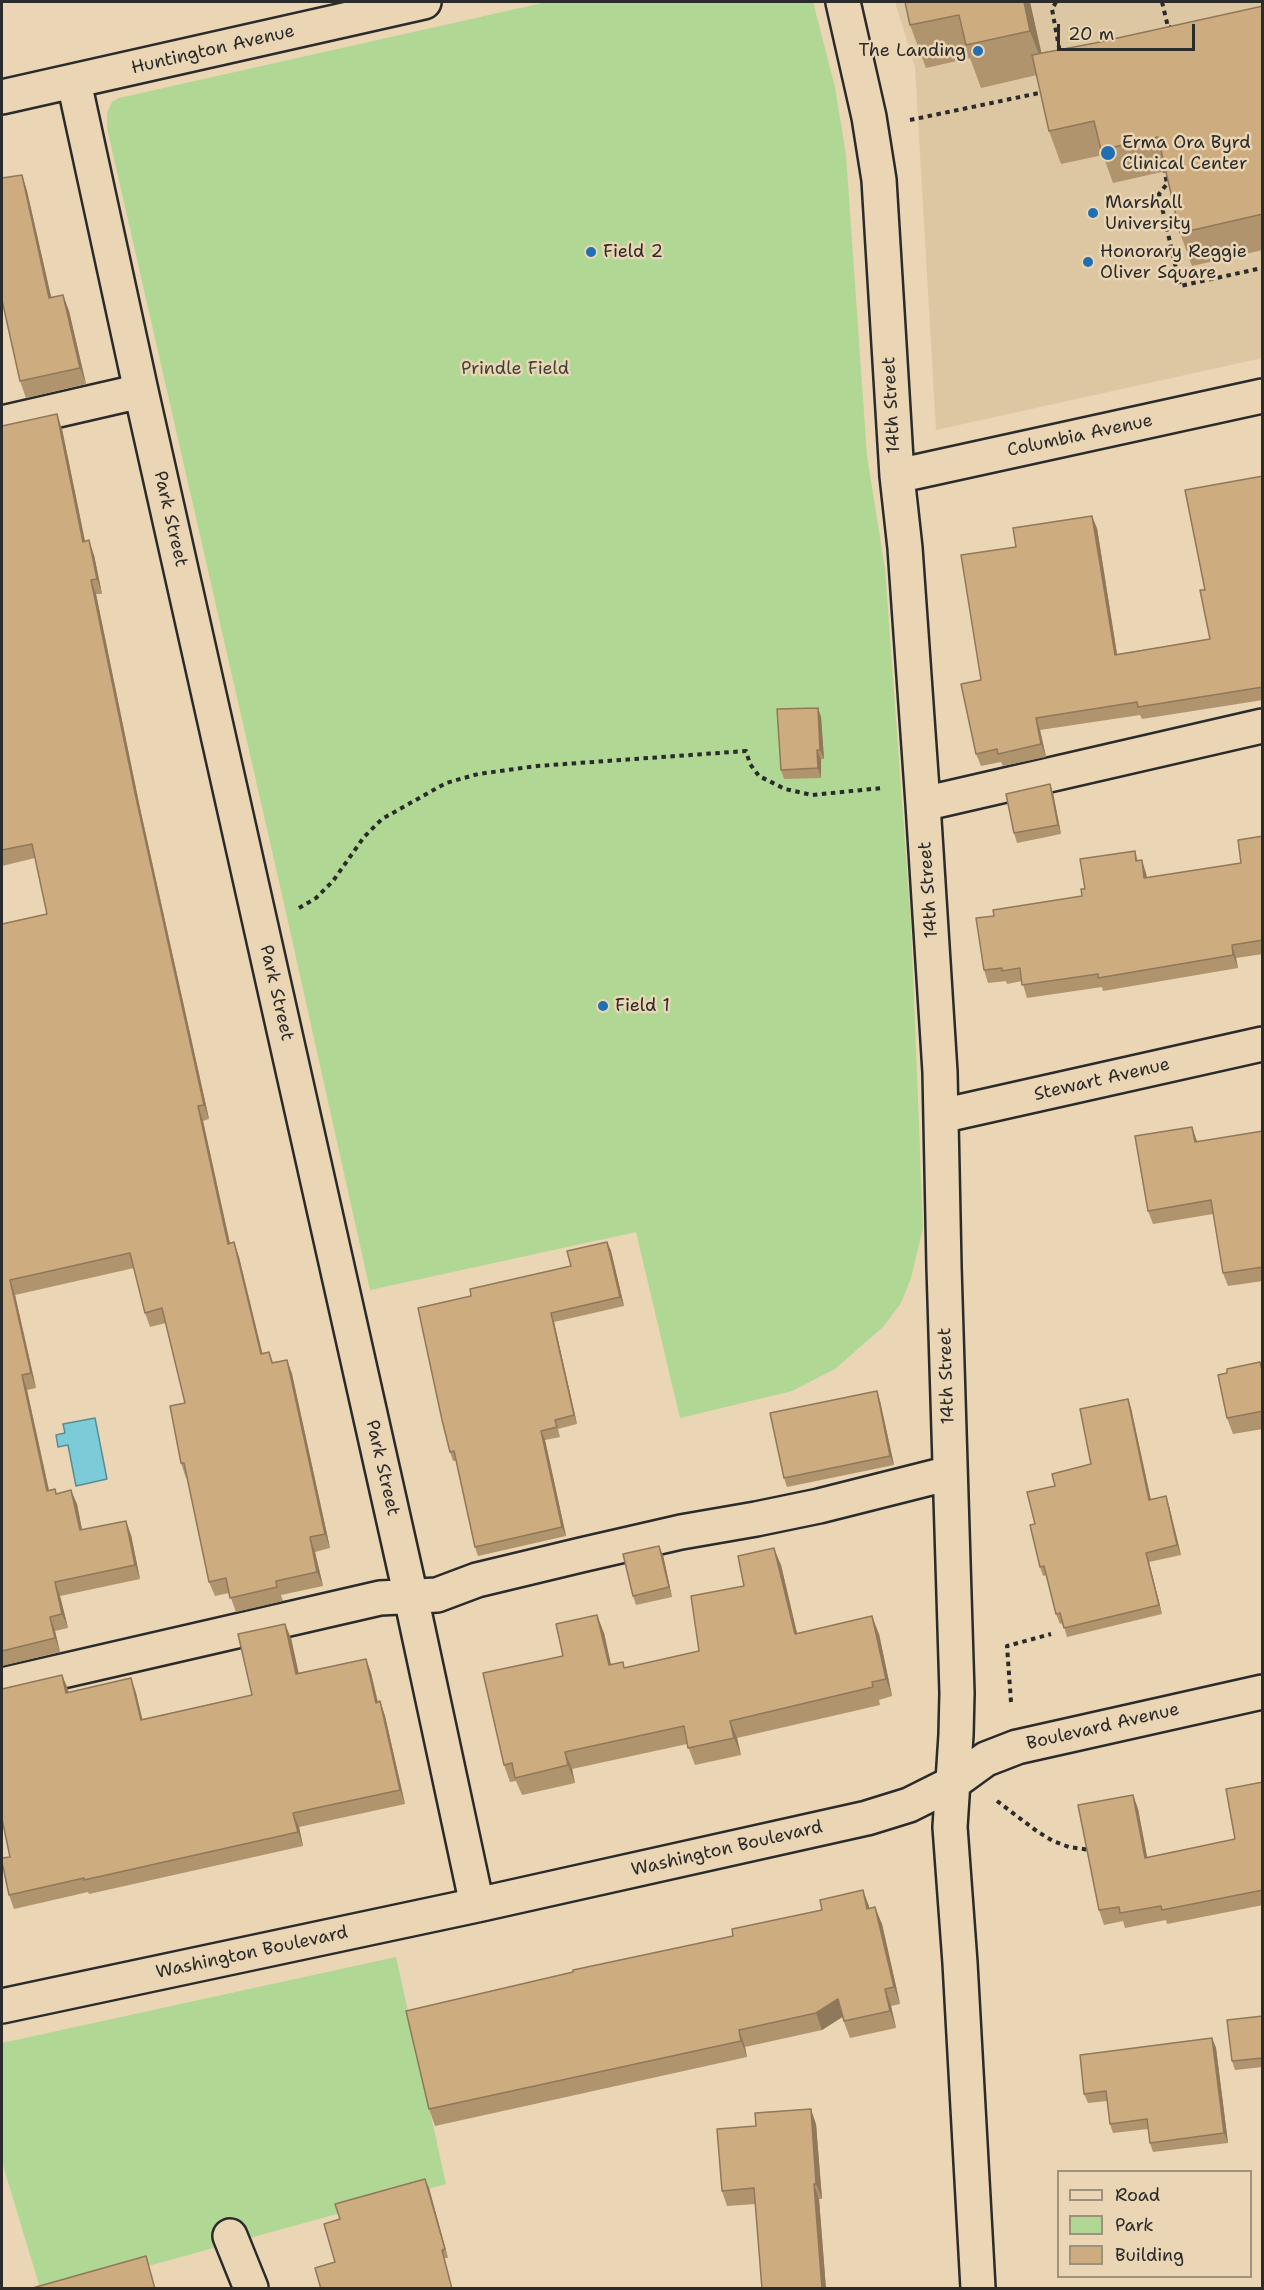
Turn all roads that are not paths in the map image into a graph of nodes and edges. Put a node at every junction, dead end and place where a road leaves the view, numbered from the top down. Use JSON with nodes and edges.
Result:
{"nodes":[{"id":1,"x":424,"y":2,"type":"edge"},
{"id":2,"x":843,"y":2,"type":"edge"},
{"id":3,"x":74,"y":82,"type":"junction"},
{"id":4,"x":2,"y":97,"type":"edge"},
{"id":5,"x":141,"y":391,"type":"junction"},
{"id":6,"x":1263,"y":396,"type":"edge"},
{"id":7,"x":2,"y":423,"type":"edge"},
{"id":8,"x":897,"y":476,"type":"junction"},
{"id":9,"x":1263,"y":726,"type":"edge"},
{"id":10,"x":923,"y":804,"type":"junction"},
{"id":11,"x":1263,"y":1044,"type":"edge"},
{"id":12,"x":941,"y":1116,"type":"junction"},
{"id":13,"x":950,"y":1473,"type":"junction"},
{"id":14,"x":411,"y":1597,"type":"junction"},
{"id":15,"x":2,"y":1685,"type":"edge"},
{"id":16,"x":1263,"y":1692,"type":"edge"},
{"id":17,"x":953,"y":1783,"type":"junction"},
{"id":18,"x":477,"y":1905,"type":"junction"},
{"id":19,"x":2,"y":2006,"type":"edge"},
{"id":20,"x":230,"y":2236,"type":"dead end"},
{"id":21,"x":251,"y":2289,"type":"edge"},
{"id":22,"x":978,"y":2289,"type":"edge"}],
"edges":[{"from":1,"to":3,"type":"street","name":"Huntington Avenue"},
{"from":2,"to":8,"type":"street","name":"14th Street"},
{"from":3,"to":4,"type":"street","name":"Huntington Avenue"},
{"from":3,"to":5,"type":"street","name":"Park Street"},
{"from":5,"to":7,"type":"street"},
{"from":5,"to":14,"type":"street","name":"Park Street"},
{"from":6,"to":8,"type":"street","name":"Columbia Avenue"},
{"from":8,"to":10,"type":"street","name":"14th Street"},
{"from":9,"to":10,"type":"street"},
{"from":10,"to":12,"type":"street","name":"14th Street"},
{"from":11,"to":12,"type":"street","name":"Stewart Avenue"},
{"from":12,"to":13,"type":"street","name":"14th Street"},
{"from":13,"to":14,"type":"street"},
{"from":13,"to":17,"type":"street","name":"14th Street"},
{"from":14,"to":15,"type":"street"},
{"from":14,"to":18,"type":"street","name":"Park Street"},
{"from":16,"to":17,"type":"street","name":"Boulevard Avenue"},
{"from":17,"to":18,"type":"street","name":"Washington Boulevard"},
{"from":17,"to":22,"type":"street"},
{"from":18,"to":19,"type":"street","name":"Washington Boulevard"},
{"from":20,"to":21,"type":"street"}]}
